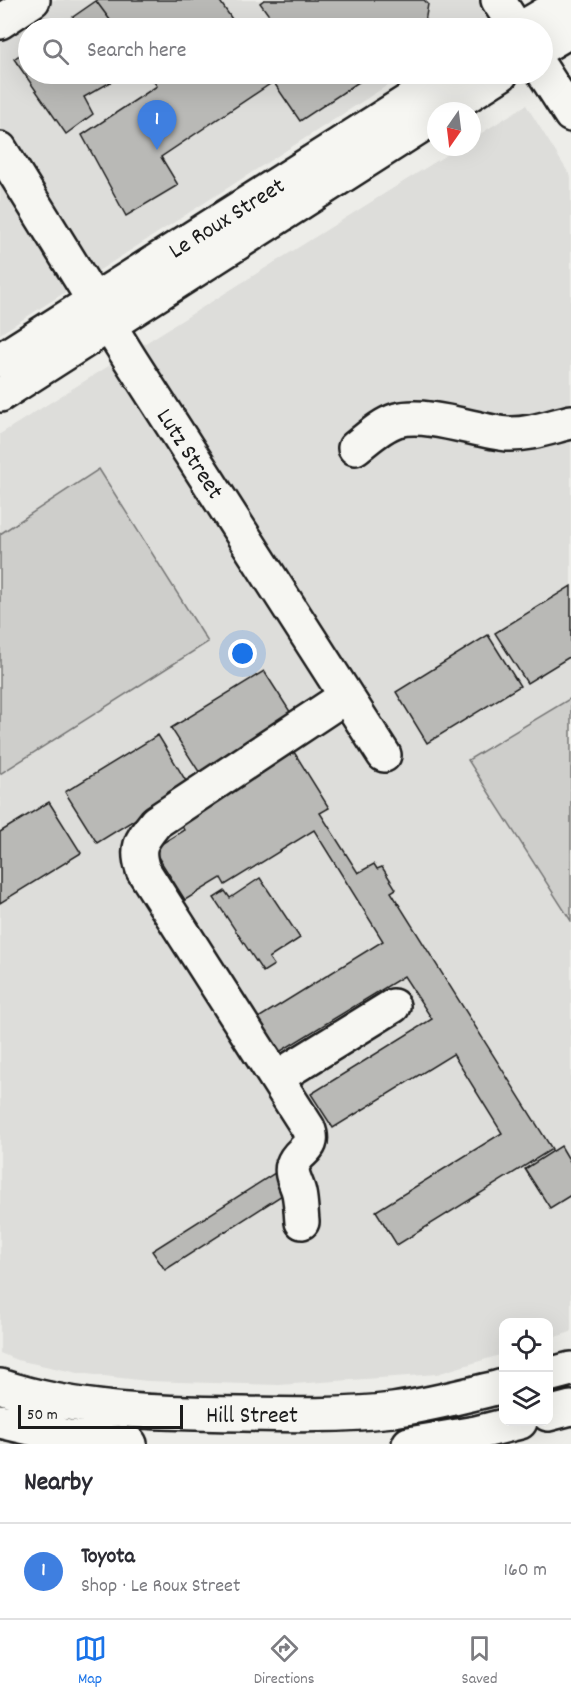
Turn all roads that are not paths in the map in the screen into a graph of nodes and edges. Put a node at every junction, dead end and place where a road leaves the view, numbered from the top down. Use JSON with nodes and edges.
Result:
{"nodes":[{"id":1,"x":33,"y":0,"type":"edge"},
{"id":2,"x":498,"y":0,"type":"edge"},
{"id":3,"x":569,"y":0,"type":"edge"},
{"id":4,"x":510,"y":18,"type":"edge"},
{"id":5,"x":539,"y":18,"type":"edge"},
{"id":6,"x":0,"y":22,"type":"edge"},
{"id":7,"x":571,"y":30,"type":"edge"},
{"id":8,"x":553,"y":41,"type":"edge"},
{"id":9,"x":553,"y":83,"type":"edge"},
{"id":10,"x":436,"y":84,"type":"edge"},
{"id":11,"x":485,"y":84,"type":"edge"},
{"id":12,"x":457,"y":102,"type":"edge"},
{"id":13,"x":567,"y":102,"type":"edge"},
{"id":14,"x":427,"y":121,"type":"edge"},
{"id":15,"x":0,"y":149,"type":"edge"},
{"id":16,"x":103,"y":313,"type":"junction"},
{"id":17,"x":0,"y":360,"type":"edge"},
{"id":18,"x":0,"y":395,"type":"edge"},
{"id":19,"x":571,"y":422,"type":"edge"},
{"id":20,"x":355,"y":448,"type":"dead end"},
{"id":21,"x":346,"y":696,"type":"junction"},
{"id":22,"x":384,"y":755,"type":"dead end"},
{"id":23,"x":393,"y":1005,"type":"dead end"},
{"id":24,"x":276,"y":1078,"type":"junction"},
{"id":25,"x":302,"y":1222,"type":"dead end"},
{"id":26,"x":571,"y":1368,"type":"edge"},
{"id":27,"x":553,"y":1374,"type":"edge"},
{"id":28,"x":0,"y":1386,"type":"edge"},
{"id":29,"x":499,"y":1387,"type":"edge"},
{"id":30,"x":571,"y":1408,"type":"edge"},
{"id":31,"x":553,"y":1413,"type":"edge"},
{"id":32,"x":0,"y":1421,"type":"edge"},
{"id":33,"x":504,"y":1426,"type":"edge"},
{"id":34,"x":130,"y":1444,"type":"edge"},
{"id":35,"x":409,"y":1444,"type":"edge"}],
"edges":[{"from":1,"to":6,"type":"main road"},
{"from":2,"to":4,"type":"main road"},
{"from":3,"to":5,"type":"main road"},
{"from":7,"to":8,"type":"main road"},
{"from":9,"to":13,"type":"main road"},
{"from":10,"to":16,"type":"main road","name":"Le Roux Street"},
{"from":11,"to":12,"type":"main road"},
{"from":14,"to":16,"type":"main road","name":"Le Roux Street"},
{"from":15,"to":16,"type":"main road","name":"Lutz Street"},
{"from":16,"to":17,"type":"main road","name":"Le Roux Street"},
{"from":16,"to":18,"type":"main road","name":"Le Roux Street"},
{"from":16,"to":21,"type":"main road","name":"Lutz Street"},
{"from":19,"to":20,"type":"main road"},
{"from":21,"to":22,"type":"main road","name":"Lutz Street"},
{"from":21,"to":24,"type":"main road"},
{"from":23,"to":24,"type":"main road"},
{"from":24,"to":25,"type":"main road"},
{"from":26,"to":27,"type":"main road"},
{"from":28,"to":29,"type":"main road","name":"Hill Street"},
{"from":30,"to":31,"type":"main road"},
{"from":32,"to":34,"type":"main road"},
{"from":33,"to":35,"type":"main road"}]}
